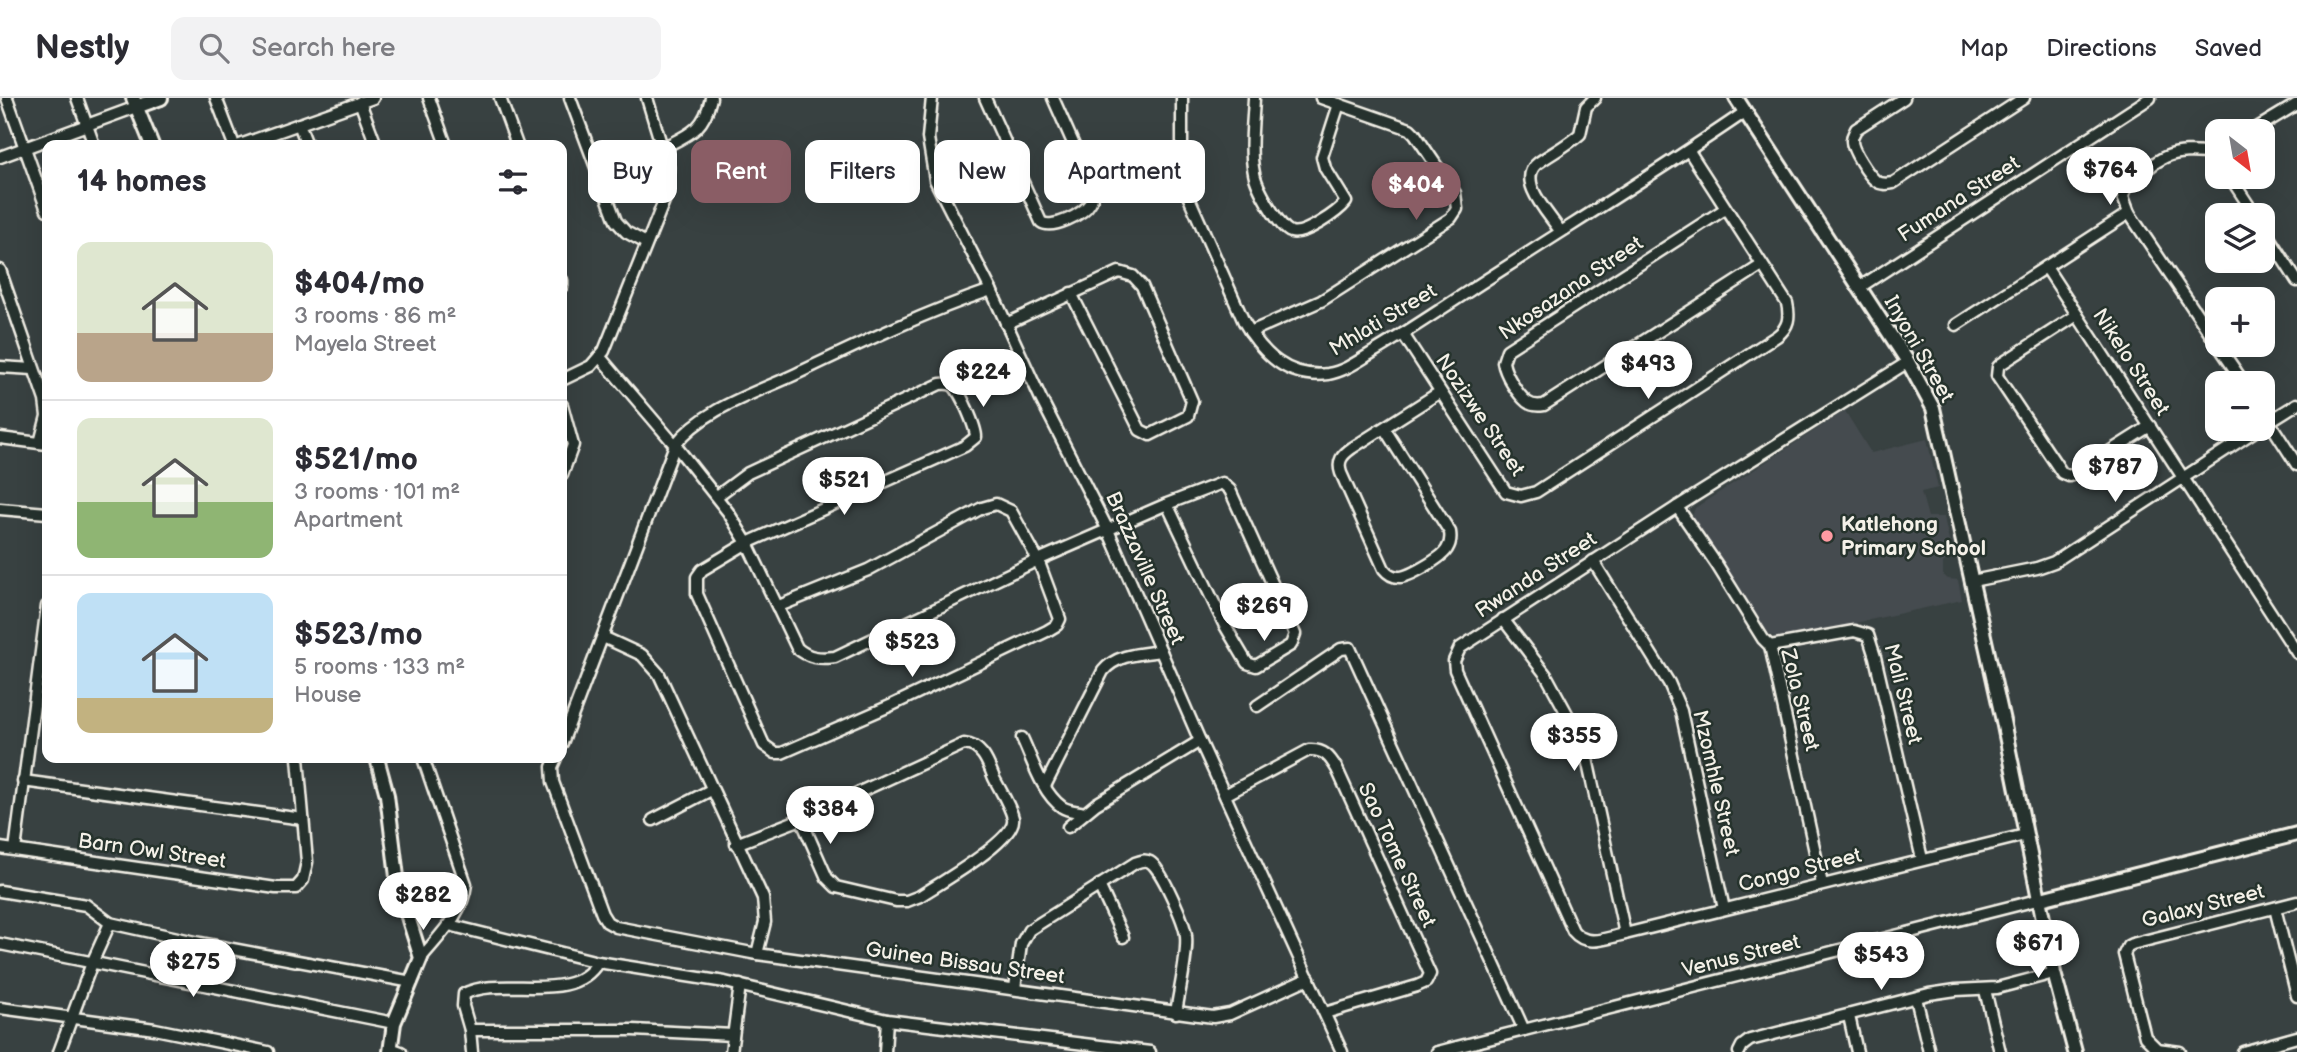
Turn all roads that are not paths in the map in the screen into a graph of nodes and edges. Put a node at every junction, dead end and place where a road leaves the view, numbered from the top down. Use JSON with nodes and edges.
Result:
{"nodes":[{"id":1,"x":7,"y":98,"type":"edge"},
{"id":2,"x":77,"y":98,"type":"edge"},
{"id":3,"x":160,"y":98,"type":"edge"},
{"id":4,"x":216,"y":98,"type":"edge"},
{"id":5,"x":373,"y":98,"type":"edge"},
{"id":6,"x":429,"y":98,"type":"edge"},
{"id":7,"x":500,"y":98,"type":"edge"},
{"id":8,"x":570,"y":98,"type":"edge"},
{"id":9,"x":647,"y":98,"type":"edge"},
{"id":10,"x":711,"y":98,"type":"edge"},
{"id":11,"x":932,"y":98,"type":"edge"},
{"id":12,"x":985,"y":98,"type":"edge"},
{"id":13,"x":1053,"y":98,"type":"edge"},
{"id":14,"x":1182,"y":98,"type":"edge"},
{"id":15,"x":1254,"y":98,"type":"edge"},
{"id":16,"x":1321,"y":98,"type":"edge"},
{"id":17,"x":1595,"y":98,"type":"edge"},
{"id":18,"x":1736,"y":98,"type":"edge"},
{"id":19,"x":1904,"y":98,"type":"edge"},
{"id":20,"x":2024,"y":98,"type":"edge"},
{"id":21,"x":2150,"y":98,"type":"edge"},
{"id":22,"x":135,"y":102,"type":"edge"},
{"id":23,"x":360,"y":102,"type":"junction"},
{"id":24,"x":1339,"y":104,"type":"junction"},
{"id":25,"x":2297,"y":104,"type":"edge"},
{"id":26,"x":1745,"y":112,"type":"junction"},
{"id":27,"x":2272,"y":119,"type":"edge"},
{"id":28,"x":299,"y":124,"type":"junction"},
{"id":29,"x":87,"y":125,"type":"junction"},
{"id":30,"x":45,"y":140,"type":"edge"},
{"id":31,"x":92,"y":140,"type":"edge"},
{"id":32,"x":150,"y":140,"type":"edge"},
{"id":33,"x":232,"y":140,"type":"edge"},
{"id":34,"x":254,"y":140,"type":"edge"},
{"id":35,"x":304,"y":140,"type":"edge"},
{"id":36,"x":374,"y":140,"type":"edge"},
{"id":37,"x":444,"y":140,"type":"edge"},
{"id":38,"x":515,"y":140,"type":"edge"},
{"id":39,"x":660,"y":140,"type":"edge"},
{"id":40,"x":676,"y":140,"type":"edge"},
{"id":41,"x":42,"y":141,"type":"edge"},
{"id":42,"x":25,"y":147,"type":"junction"},
{"id":43,"x":1689,"y":151,"type":"junction"},
{"id":44,"x":2205,"y":154,"type":"edge"},
{"id":45,"x":0,"y":157,"type":"edge"},
{"id":46,"x":42,"y":196,"type":"edge"},
{"id":47,"x":663,"y":203,"type":"edge"},
{"id":48,"x":1726,"y":209,"type":"junction"},
{"id":49,"x":2129,"y":213,"type":"junction"},
{"id":50,"x":1560,"y":231,"type":"junction"},
{"id":51,"x":646,"y":243,"type":"junction"},
{"id":52,"x":2275,"y":247,"type":"edge"},
{"id":53,"x":1762,"y":265,"type":"junction"},
{"id":54,"x":2046,"y":267,"type":"junction"},
{"id":55,"x":0,"y":270,"type":"edge"},
{"id":56,"x":2297,"y":281,"type":"edge"},
{"id":57,"x":1860,"y":287,"type":"junction"},
{"id":58,"x":990,"y":289,"type":"junction"},
{"id":59,"x":1071,"y":293,"type":"junction"},
{"id":60,"x":5,"y":303,"type":"edge"},
{"id":61,"x":2077,"y":315,"type":"junction"},
{"id":62,"x":1006,"y":324,"type":"junction"},
{"id":63,"x":1956,"y":325,"type":"dead end"},
{"id":64,"x":2205,"y":325,"type":"edge"},
{"id":65,"x":1250,"y":332,"type":"junction"},
{"id":66,"x":1403,"y":334,"type":"junction"},
{"id":67,"x":600,"y":357,"type":"junction"},
{"id":68,"x":1908,"y":362,"type":"junction"},
{"id":69,"x":0,"y":367,"type":"edge"},
{"id":70,"x":33,"y":369,"type":"junction"},
{"id":71,"x":567,"y":378,"type":"edge"},
{"id":72,"x":1440,"y":392,"type":"junction"},
{"id":73,"x":42,"y":395,"type":"edge"},
{"id":74,"x":2297,"y":404,"type":"edge"},
{"id":75,"x":2275,"y":415,"type":"edge"},
{"id":76,"x":567,"y":423,"type":"edge"},
{"id":77,"x":2150,"y":426,"type":"junction"},
{"id":78,"x":1384,"y":428,"type":"junction"},
{"id":79,"x":2275,"y":434,"type":"edge"},
{"id":80,"x":0,"y":438,"type":"edge"},
{"id":81,"x":2240,"y":441,"type":"edge"},
{"id":82,"x":42,"y":443,"type":"edge"},
{"id":83,"x":675,"y":445,"type":"junction"},
{"id":84,"x":567,"y":461,"type":"edge"},
{"id":85,"x":2297,"y":465,"type":"edge"},
{"id":86,"x":2184,"y":477,"type":"junction"},
{"id":87,"x":717,"y":496,"type":"junction"},
{"id":88,"x":1167,"y":504,"type":"junction"},
{"id":89,"x":1677,"y":507,"type":"junction"},
{"id":90,"x":0,"y":509,"type":"edge"},
{"id":91,"x":42,"y":513,"type":"edge"},
{"id":92,"x":1108,"y":530,"type":"junction"},
{"id":93,"x":747,"y":543,"type":"junction"},
{"id":94,"x":1038,"y":560,"type":"junction"},
{"id":95,"x":1593,"y":562,"type":"junction"},
{"id":96,"x":1972,"y":581,"type":"junction"},
{"id":97,"x":779,"y":606,"type":"junction"},
{"id":98,"x":1503,"y":619,"type":"junction"},
{"id":99,"x":603,"y":637,"type":"junction"},
{"id":100,"x":42,"y":642,"type":"edge"},
{"id":101,"x":1770,"y":646,"type":"junction"},
{"id":102,"x":1161,"y":651,"type":"junction"},
{"id":103,"x":2297,"y":653,"type":"edge"},
{"id":104,"x":1256,"y":706,"type":"dead end"},
{"id":105,"x":567,"y":730,"type":"edge"},
{"id":106,"x":1022,"y":738,"type":"dead end"},
{"id":107,"x":1200,"y":741,"type":"junction"},
{"id":108,"x":298,"y":763,"type":"edge"},
{"id":109,"x":378,"y":763,"type":"edge"},
{"id":110,"x":425,"y":763,"type":"edge"},
{"id":111,"x":554,"y":763,"type":"edge"},
{"id":112,"x":23,"y":781,"type":"junction"},
{"id":113,"x":1045,"y":786,"type":"junction"},
{"id":114,"x":711,"y":790,"type":"junction"},
{"id":115,"x":1225,"y":795,"type":"junction"},
{"id":116,"x":1084,"y":813,"type":"junction"},
{"id":117,"x":303,"y":819,"type":"junction"},
{"id":118,"x":801,"y":819,"type":"junction"},
{"id":119,"x":653,"y":820,"type":"dead end"},
{"id":120,"x":1068,"y":827,"type":"dead end"},
{"id":121,"x":2297,"y":834,"type":"edge"},
{"id":122,"x":2025,"y":835,"type":"junction"},
{"id":123,"x":736,"y":845,"type":"junction"},
{"id":124,"x":0,"y":848,"type":"edge"},
{"id":125,"x":15,"y":850,"type":"junction"},
{"id":126,"x":1922,"y":859,"type":"junction"},
{"id":127,"x":1822,"y":884,"type":"junction"},
{"id":128,"x":1099,"y":886,"type":"junction"},
{"id":129,"x":0,"y":891,"type":"edge"},
{"id":130,"x":2038,"y":900,"type":"junction"},
{"id":131,"x":2297,"y":902,"type":"edge"},
{"id":132,"x":2275,"y":908,"type":"junction"},
{"id":133,"x":1724,"y":909,"type":"junction"},
{"id":134,"x":110,"y":923,"type":"junction"},
{"id":135,"x":449,"y":925,"type":"junction"},
{"id":136,"x":1625,"y":934,"type":"junction"},
{"id":137,"x":1123,"y":937,"type":"dead end"},
{"id":138,"x":1584,"y":940,"type":"joint"},
{"id":139,"x":0,"y":944,"type":"edge"},
{"id":140,"x":757,"y":954,"type":"junction"},
{"id":141,"x":421,"y":958,"type":"junction"},
{"id":142,"x":598,"y":962,"type":"junction"},
{"id":143,"x":92,"y":963,"type":"junction"},
{"id":144,"x":2054,"y":973,"type":"junction"},
{"id":145,"x":2295,"y":973,"type":"edge"},
{"id":146,"x":1309,"y":978,"type":"junction"},
{"id":147,"x":412,"y":982,"type":"junction"},
{"id":148,"x":740,"y":985,"type":"junction"},
{"id":149,"x":1014,"y":988,"type":"junction"},
{"id":150,"x":1985,"y":990,"type":"junction"},
{"id":151,"x":2297,"y":996,"type":"edge"},
{"id":152,"x":1916,"y":998,"type":"junction"},
{"id":153,"x":0,"y":1008,"type":"edge"},
{"id":154,"x":1176,"y":1013,"type":"junction"},
{"id":155,"x":1325,"y":1013,"type":"junction"},
{"id":156,"x":1849,"y":1016,"type":"junction"},
{"id":157,"x":70,"y":1019,"type":"junction"},
{"id":158,"x":887,"y":1020,"type":"junction"},
{"id":159,"x":394,"y":1023,"type":"junction"},
{"id":160,"x":470,"y":1030,"type":"junction"},
{"id":161,"x":1524,"y":1030,"type":"junction"},
{"id":162,"x":733,"y":1035,"type":"junction"},
{"id":163,"x":2297,"y":1037,"type":"edge"},
{"id":164,"x":394,"y":1051,"type":"edge"},
{"id":165,"x":59,"y":1052,"type":"edge"},
{"id":166,"x":268,"y":1052,"type":"edge"},
{"id":167,"x":472,"y":1052,"type":"edge"},
{"id":168,"x":731,"y":1052,"type":"edge"},
{"id":169,"x":885,"y":1052,"type":"edge"},
{"id":170,"x":1150,"y":1052,"type":"edge"},
{"id":171,"x":1342,"y":1052,"type":"edge"},
{"id":172,"x":1437,"y":1052,"type":"edge"},
{"id":173,"x":1739,"y":1052,"type":"edge"},
{"id":174,"x":1857,"y":1052,"type":"edge"},
{"id":175,"x":1929,"y":1052,"type":"edge"},
{"id":176,"x":2000,"y":1052,"type":"edge"},
{"id":177,"x":2075,"y":1052,"type":"edge"},
{"id":178,"x":2180,"y":1052,"type":"edge"},
{"id":179,"x":2243,"y":1052,"type":"edge"}],
"edges":[{"from":1,"to":42,"type":"street"},
{"from":2,"to":29,"type":"street"},
{"from":3,"to":22,"type":"street"},
{"from":4,"to":33,"type":"street"},
{"from":5,"to":23,"type":"street"},
{"from":6,"to":37,"type":"street"},
{"from":7,"to":38,"type":"street"},
{"from":8,"to":51,"type":"street"},
{"from":9,"to":39,"type":"street"},
{"from":10,"to":40,"type":"street"},
{"from":11,"to":58,"type":"street","name":"Brazzaville Street"},
{"from":12,"to":13,"type":"street"},
{"from":14,"to":65,"type":"street","name":"Mhlati Street"},
{"from":15,"to":24,"type":"street"},
{"from":16,"to":24,"type":"street"},
{"from":17,"to":50,"type":"street"},
{"from":18,"to":26,"type":"street","name":"Inyoni Street"},
{"from":19,"to":20,"type":"street"},
{"from":21,"to":57,"type":"street","name":"Fumana Street"},
{"from":22,"to":29,"type":"street"},
{"from":22,"to":32,"type":"street"},
{"from":23,"to":28,"type":"street"},
{"from":23,"to":36,"type":"street"},
{"from":24,"to":65,"type":"street"},
{"from":25,"to":27,"type":"street"},
{"from":26,"to":43,"type":"street","name":"Mhlati Street"},
{"from":26,"to":57,"type":"street","name":"Inyoni Street"},
{"from":28,"to":34,"type":"street"},
{"from":28,"to":35,"type":"street"},
{"from":29,"to":30,"type":"street"},
{"from":29,"to":31,"type":"street"},
{"from":41,"to":42,"type":"street"},
{"from":42,"to":45,"type":"street"},
{"from":42,"to":46,"type":"street"},
{"from":43,"to":48,"type":"street","name":"Nozizwe Street"},
{"from":43,"to":50,"type":"street","name":"Mhlati Street"},
{"from":44,"to":49,"type":"street"},
{"from":47,"to":51,"type":"street"},
{"from":48,"to":53,"type":"street","name":"Nozizwe Street"},
{"from":48,"to":53,"type":"street","name":"Nkosazana Street"},
{"from":49,"to":54,"type":"street"},
{"from":49,"to":64,"type":"street"},
{"from":50,"to":66,"type":"street","name":"Mhlati Street"},
{"from":51,"to":67,"type":"street"},
{"from":52,"to":56,"type":"street"},
{"from":53,"to":72,"type":"street","name":"Nozizwe Street"},
{"from":54,"to":61,"type":"street","name":"Nikelo Street"},
{"from":54,"to":63,"type":"street"},
{"from":55,"to":60,"type":"street"},
{"from":57,"to":68,"type":"street","name":"Inyoni Street"},
{"from":58,"to":62,"type":"street","name":"Brazzaville Street"},
{"from":58,"to":83,"type":"street"},
{"from":59,"to":59,"type":"street"},
{"from":59,"to":62,"type":"street"},
{"from":60,"to":70,"type":"street"},
{"from":61,"to":77,"type":"street","name":"Nikelo Street"},
{"from":61,"to":77,"type":"street"},
{"from":62,"to":92,"type":"street","name":"Brazzaville Street"},
{"from":65,"to":66,"type":"street","name":"Mhlati Street"},
{"from":66,"to":72,"type":"street","name":"Nozizwe Street"},
{"from":67,"to":71,"type":"street"},
{"from":67,"to":83,"type":"street"},
{"from":68,"to":89,"type":"street","name":"Rwanda Street"},
{"from":68,"to":96,"type":"street","name":"Inyoni Street"},
{"from":69,"to":70,"type":"street"},
{"from":70,"to":73,"type":"street"},
{"from":72,"to":78,"type":"street"},
{"from":74,"to":75,"type":"street"},
{"from":76,"to":84,"type":"street"},
{"from":77,"to":86,"type":"street","name":"Nikelo Street"},
{"from":78,"to":78,"type":"street"},
{"from":79,"to":85,"type":"street"},
{"from":80,"to":82,"type":"street"},
{"from":81,"to":86,"type":"street"},
{"from":83,"to":87,"type":"street"},
{"from":83,"to":99,"type":"street"},
{"from":86,"to":96,"type":"street"},
{"from":86,"to":103,"type":"street","name":"Nikelo Street"},
{"from":87,"to":93,"type":"street"},
{"from":87,"to":93,"type":"street"},
{"from":88,"to":88,"type":"street"},
{"from":88,"to":92,"type":"street"},
{"from":89,"to":95,"type":"street","name":"Rwanda Street"},
{"from":89,"to":101,"type":"street","name":"Zola Street"},
{"from":90,"to":91,"type":"street"},
{"from":92,"to":94,"type":"street"},
{"from":92,"to":102,"type":"street","name":"Brazzaville Street"},
{"from":93,"to":94,"type":"street"},
{"from":93,"to":97,"type":"street"},
{"from":94,"to":97,"type":"street"},
{"from":94,"to":97,"type":"street"},
{"from":95,"to":98,"type":"street","name":"Rwanda Street"},
{"from":95,"to":133,"type":"street","name":"Mzomhle Street"},
{"from":96,"to":122,"type":"street","name":"Inyoni Street"},
{"from":98,"to":136,"type":"street"},
{"from":98,"to":138,"type":"street","name":"Rwanda Street"},
{"from":99,"to":105,"type":"street"},
{"from":99,"to":114,"type":"street"},
{"from":100,"to":112,"type":"street"},
{"from":101,"to":126,"type":"street","name":"Mali Street"},
{"from":101,"to":127,"type":"street","name":"Zola Street"},
{"from":102,"to":107,"type":"street","name":"Brazzaville Street"},
{"from":102,"to":113,"type":"street"},
{"from":104,"to":161,"type":"street"},
{"from":106,"to":113,"type":"street"},
{"from":107,"to":115,"type":"street","name":"Brazzaville Street"},
{"from":107,"to":116,"type":"street"},
{"from":108,"to":117,"type":"street"},
{"from":109,"to":141,"type":"street"},
{"from":110,"to":135,"type":"street"},
{"from":111,"to":140,"type":"street","name":"Guinea Bissau Street"},
{"from":112,"to":117,"type":"street"},
{"from":112,"to":125,"type":"street"},
{"from":113,"to":116,"type":"street"},
{"from":114,"to":119,"type":"street"},
{"from":114,"to":123,"type":"street"},
{"from":115,"to":146,"type":"street","name":"Brazzaville Street"},
{"from":115,"to":155,"type":"street","name":"Sao Tome Street"},
{"from":116,"to":120,"type":"street"},
{"from":117,"to":125,"type":"street","name":"Barn Owl Street"},
{"from":118,"to":118,"type":"street"},
{"from":118,"to":123,"type":"street"},
{"from":121,"to":130,"type":"street","name":"Venus Street"},
{"from":122,"to":126,"type":"street","name":"Congo Street"},
{"from":122,"to":130,"type":"street","name":"Inyoni Street"},
{"from":123,"to":140,"type":"street"},
{"from":124,"to":125,"type":"street","name":"Barn Owl Street"},
{"from":126,"to":127,"type":"street","name":"Congo Street"},
{"from":127,"to":133,"type":"street","name":"Congo Street"},
{"from":128,"to":137,"type":"street"},
{"from":128,"to":149,"type":"street"},
{"from":128,"to":154,"type":"street"},
{"from":129,"to":134,"type":"street"},
{"from":130,"to":144,"type":"street","name":"Inyoni Street"},
{"from":130,"to":161,"type":"street","name":"Venus Street"},
{"from":131,"to":132,"type":"street","name":"Galaxy Street"},
{"from":132,"to":145,"type":"street"},
{"from":132,"to":178,"type":"street","name":"Galaxy Street"},
{"from":133,"to":136,"type":"street","name":"Congo Street"},
{"from":134,"to":143,"type":"street"},
{"from":134,"to":147,"type":"street"},
{"from":135,"to":141,"type":"street"},
{"from":135,"to":142,"type":"street"},
{"from":136,"to":138,"type":"street","name":"Congo Street"},
{"from":139,"to":143,"type":"street"},
{"from":140,"to":149,"type":"street","name":"Guinea Bissau Street"},
{"from":141,"to":147,"type":"street"},
{"from":142,"to":148,"type":"street"},
{"from":142,"to":160,"type":"street"},
{"from":143,"to":157,"type":"street"},
{"from":143,"to":159,"type":"street"},
{"from":144,"to":150,"type":"street"},
{"from":144,"to":177,"type":"street","name":"Inyoni Street"},
{"from":145,"to":151,"type":"street"},
{"from":146,"to":154,"type":"street","name":"Guinea Bissau Street"},
{"from":146,"to":155,"type":"street","name":"Brazzaville Street"},
{"from":147,"to":159,"type":"street"},
{"from":148,"to":158,"type":"street"},
{"from":148,"to":162,"type":"street"},
{"from":149,"to":154,"type":"street","name":"Guinea Bissau Street"},
{"from":150,"to":152,"type":"street"},
{"from":150,"to":176,"type":"street"},
{"from":152,"to":156,"type":"street"},
{"from":152,"to":175,"type":"street"},
{"from":153,"to":157,"type":"street"},
{"from":155,"to":171,"type":"street","name":"Brazzaville Street"},
{"from":156,"to":173,"type":"street"},
{"from":156,"to":174,"type":"street"},
{"from":157,"to":165,"type":"street"},
{"from":157,"to":166,"type":"street"},
{"from":158,"to":169,"type":"street"},
{"from":158,"to":170,"type":"street"},
{"from":159,"to":164,"type":"street"},
{"from":160,"to":162,"type":"street"},
{"from":160,"to":167,"type":"street"},
{"from":161,"to":172,"type":"street","name":"Venus Street"},
{"from":162,"to":168,"type":"street"},
{"from":163,"to":179,"type":"street"}]}
